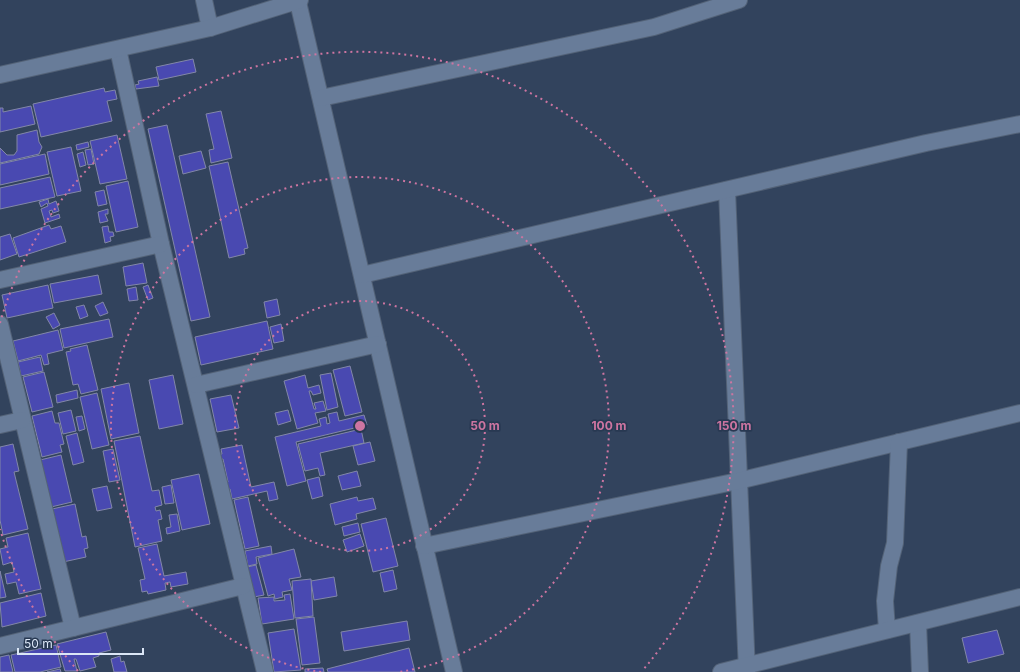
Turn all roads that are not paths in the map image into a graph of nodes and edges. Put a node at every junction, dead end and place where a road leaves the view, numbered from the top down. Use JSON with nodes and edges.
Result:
{"nodes":[{"id":1,"x":204,"y":0,"type":"edge"},
{"id":2,"x":739,"y":0,"type":"edge"},
{"id":3,"x":299,"y":1,"type":"edge"},
{"id":4,"x":210,"y":28,"type":"junction"},
{"id":5,"x":118,"y":49,"type":"junction"},
{"id":6,"x":0,"y":75,"type":"edge"},
{"id":7,"x":321,"y":98,"type":"junction"},
{"id":8,"x":1020,"y":124,"type":"edge"},
{"id":9,"x":727,"y":190,"type":"junction"},
{"id":10,"x":161,"y":244,"type":"junction"},
{"id":11,"x":362,"y":275,"type":"junction"},
{"id":12,"x":0,"y":280,"type":"edge"},
{"id":13,"x":0,"y":324,"type":"edge"},
{"id":14,"x":378,"y":344,"type":"junction"},
{"id":15,"x":196,"y":385,"type":"junction"},
{"id":16,"x":1020,"y":413,"type":"edge"},
{"id":17,"x":22,"y":420,"type":"junction"},
{"id":18,"x":0,"y":425,"type":"edge"},
{"id":19,"x":899,"y":442,"type":"junction"},
{"id":20,"x":738,"y":481,"type":"junction"},
{"id":21,"x":424,"y":546,"type":"junction"},
{"id":22,"x":243,"y":586,"type":"junction"},
{"id":23,"x":1020,"y":597,"type":"edge"},
{"id":24,"x":918,"y":623,"type":"junction"},
{"id":25,"x":73,"y":628,"type":"junction"},
{"id":26,"x":887,"y":630,"type":"junction"},
{"id":27,"x":0,"y":646,"type":"edge"},
{"id":28,"x":746,"y":669,"type":"edge"},
{"id":29,"x":265,"y":672,"type":"edge"},
{"id":30,"x":454,"y":672,"type":"edge"},
{"id":31,"x":721,"y":672,"type":"edge"},
{"id":32,"x":920,"y":672,"type":"edge"}],
"edges":[{"from":1,"to":4,"type":"street"},
{"from":2,"to":7,"type":"street"},
{"from":3,"to":4,"type":"street"},
{"from":3,"to":7,"type":"street"},
{"from":4,"to":5,"type":"street"},
{"from":5,"to":6,"type":"street"},
{"from":5,"to":10,"type":"street"},
{"from":7,"to":11,"type":"street"},
{"from":8,"to":9,"type":"street"},
{"from":9,"to":11,"type":"street"},
{"from":9,"to":20,"type":"street"},
{"from":10,"to":12,"type":"street"},
{"from":10,"to":15,"type":"street"},
{"from":11,"to":14,"type":"street"},
{"from":13,"to":17,"type":"street"},
{"from":14,"to":15,"type":"street"},
{"from":14,"to":21,"type":"street"},
{"from":15,"to":22,"type":"street"},
{"from":16,"to":19,"type":"street"},
{"from":17,"to":18,"type":"street"},
{"from":17,"to":25,"type":"street"},
{"from":19,"to":20,"type":"street"},
{"from":19,"to":26,"type":"street"},
{"from":20,"to":21,"type":"street"},
{"from":20,"to":28,"type":"street"},
{"from":21,"to":30,"type":"street"},
{"from":22,"to":25,"type":"street"},
{"from":22,"to":29,"type":"street"},
{"from":23,"to":24,"type":"street"},
{"from":24,"to":26,"type":"street"},
{"from":24,"to":32,"type":"street"},
{"from":25,"to":27,"type":"street"},
{"from":26,"to":28,"type":"street"},
{"from":28,"to":31,"type":"street"}]}
